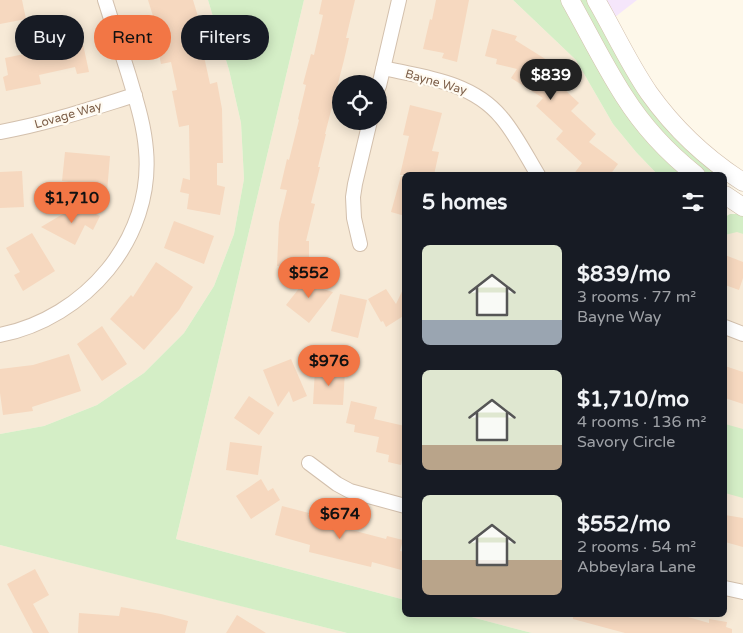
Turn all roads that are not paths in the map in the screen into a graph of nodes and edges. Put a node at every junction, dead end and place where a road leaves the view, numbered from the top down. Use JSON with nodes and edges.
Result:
{"nodes":[{"id":1,"x":105,"y":0,"type":"edge"},
{"id":2,"x":399,"y":0,"type":"edge"},
{"id":3,"x":570,"y":0,"type":"edge"},
{"id":4,"x":596,"y":0,"type":"edge"},
{"id":5,"x":383,"y":68,"type":"junction"},
{"id":6,"x":381,"y":75,"type":"edge"},
{"id":7,"x":135,"y":95,"type":"junction"},
{"id":8,"x":368,"y":130,"type":"edge"},
{"id":9,"x":0,"y":132,"type":"edge"},
{"id":10,"x":536,"y":172,"type":"edge"},
{"id":11,"x":693,"y":172,"type":"edge"},
{"id":12,"x":739,"y":180,"type":"edge"},
{"id":13,"x":727,"y":192,"type":"edge"},
{"id":14,"x":727,"y":195,"type":"edge"},
{"id":15,"x":743,"y":207,"type":"edge"},
{"id":16,"x":360,"y":244,"type":"dead end"},
{"id":17,"x":727,"y":328,"type":"edge"},
{"id":18,"x":743,"y":334,"type":"edge"},
{"id":19,"x":0,"y":335,"type":"edge"},
{"id":20,"x":309,"y":463,"type":"dead end"},
{"id":21,"x":402,"y":505,"type":"edge"},
{"id":22,"x":727,"y":588,"type":"edge"},
{"id":23,"x":743,"y":592,"type":"edge"}],
"edges":[{"from":1,"to":7,"type":"street"},
{"from":2,"to":5,"type":"street"},
{"from":3,"to":11,"type":"street"},
{"from":4,"to":12,"type":"street"},
{"from":5,"to":6,"type":"street"},
{"from":5,"to":10,"type":"street","name":"Bayne Way"},
{"from":7,"to":9,"type":"street","name":"Lovage Way"},
{"from":7,"to":19,"type":"street"},
{"from":8,"to":16,"type":"street"},
{"from":12,"to":13,"type":"street"},
{"from":14,"to":15,"type":"street"},
{"from":17,"to":18,"type":"street"},
{"from":20,"to":21,"type":"street"},
{"from":22,"to":23,"type":"street"}]}
